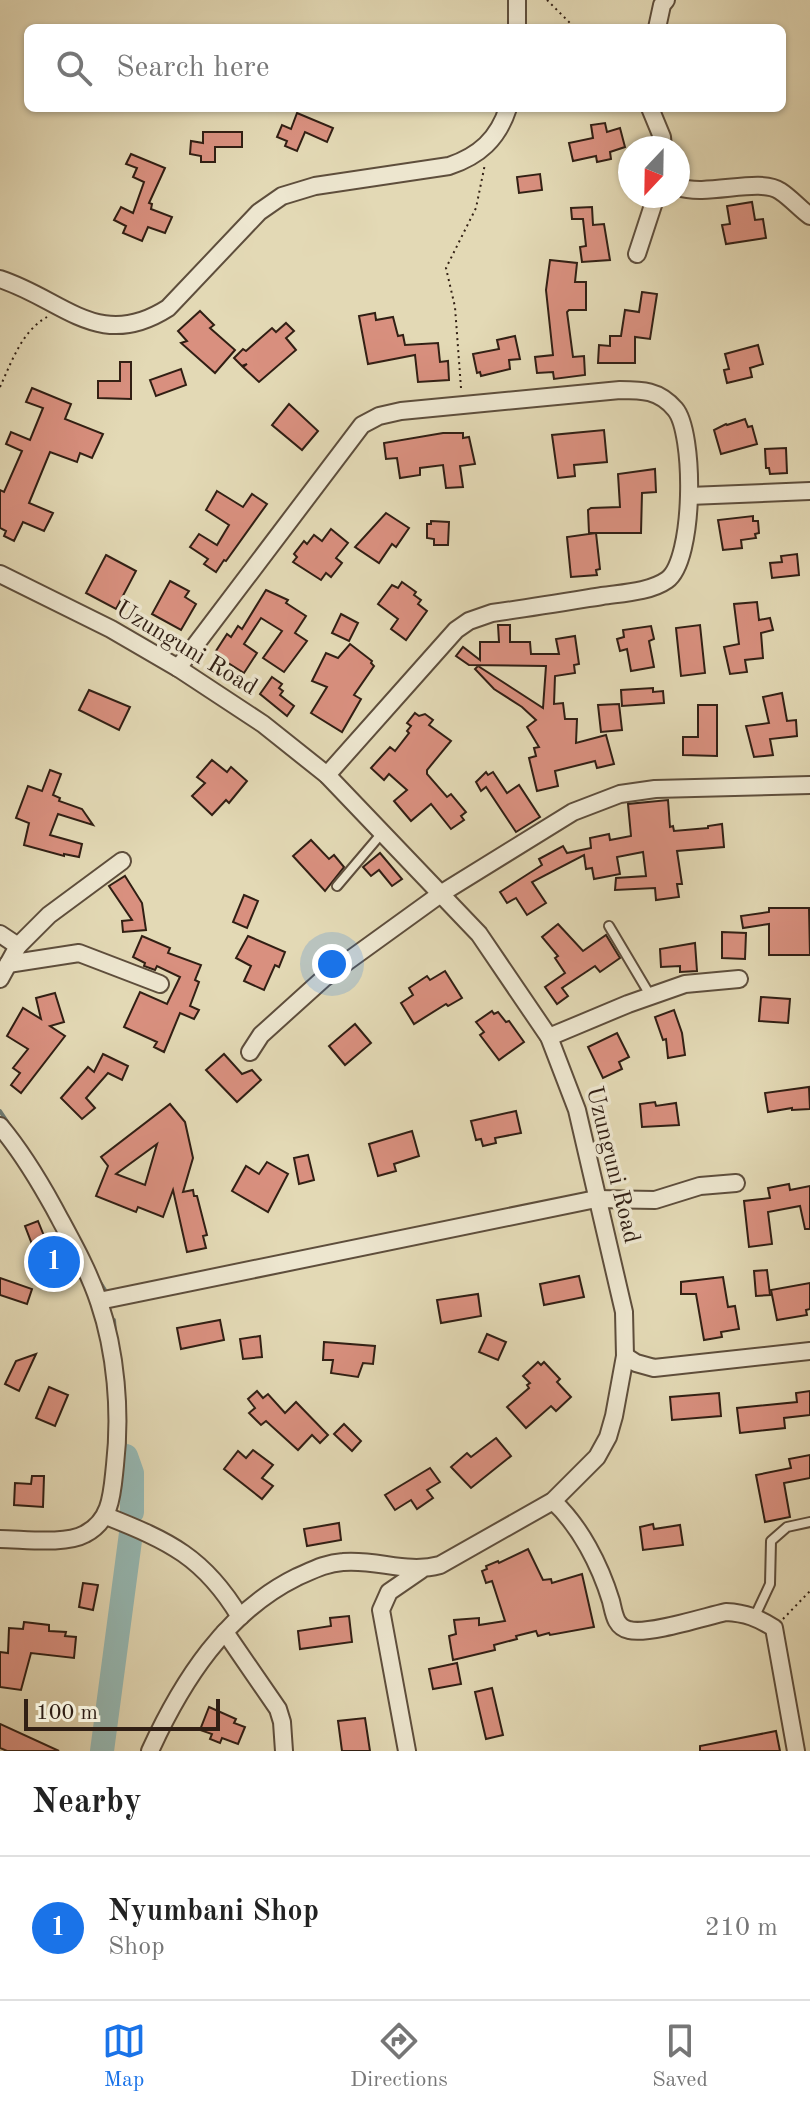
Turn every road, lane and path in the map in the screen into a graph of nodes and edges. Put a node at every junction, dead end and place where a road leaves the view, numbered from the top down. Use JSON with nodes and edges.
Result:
{"nodes":[{"id":1,"x":517,"y":0,"type":"edge"},
{"id":2,"x":547,"y":0,"type":"edge"},
{"id":3,"x":666,"y":0,"type":"edge"},
{"id":4,"x":517,"y":24,"type":"edge"},
{"id":5,"x":571,"y":24,"type":"edge"},
{"id":6,"x":658,"y":24,"type":"edge"},
{"id":7,"x":506,"y":112,"type":"edge"},
{"id":8,"x":652,"y":112,"type":"edge"},
{"id":9,"x":662,"y":136,"type":"edge"},
{"id":10,"x":489,"y":144,"type":"junction"},
{"id":11,"x":690,"y":189,"type":"edge"},
{"id":12,"x":652,"y":208,"type":"edge"},
{"id":13,"x":810,"y":216,"type":"edge"},
{"id":14,"x":637,"y":254,"type":"dead end"},
{"id":15,"x":0,"y":279,"type":"edge"},
{"id":16,"x":61,"y":308,"type":"junction"},
{"id":17,"x":0,"y":387,"type":"edge"},
{"id":18,"x":461,"y":406,"type":"junction"},
{"id":19,"x":810,"y":491,"type":"edge"},
{"id":20,"x":689,"y":496,"type":"junction"},
{"id":21,"x":0,"y":574,"type":"edge"},
{"id":22,"x":178,"y":668,"type":"junction"},
{"id":23,"x":327,"y":775,"type":"junction"},
{"id":24,"x":810,"y":785,"type":"edge"},
{"id":25,"x":383,"y":832,"type":"junction"},
{"id":26,"x":122,"y":861,"type":"dead end"},
{"id":27,"x":337,"y":886,"type":"dead end"},
{"id":28,"x":442,"y":893,"type":"junction"},
{"id":29,"x":609,"y":926,"type":"dead end"},
{"id":30,"x":0,"y":934,"type":"edge"},
{"id":31,"x":18,"y":946,"type":"junction"},
{"id":32,"x":4,"y":971,"type":"edge"},
{"id":33,"x":739,"y":979,"type":"dead end"},
{"id":34,"x":160,"y":984,"type":"dead end"},
{"id":35,"x":651,"y":996,"type":"junction"},
{"id":36,"x":549,"y":1037,"type":"junction"},
{"id":37,"x":250,"y":1052,"type":"dead end"},
{"id":38,"x":0,"y":1126,"type":"edge"},
{"id":39,"x":736,"y":1183,"type":"dead end"},
{"id":40,"x":596,"y":1199,"type":"junction"},
{"id":41,"x":99,"y":1301,"type":"junction"},
{"id":42,"x":810,"y":1351,"type":"edge"},
{"id":43,"x":625,"y":1356,"type":"junction"},
{"id":44,"x":553,"y":1501,"type":"junction"},
{"id":45,"x":106,"y":1516,"type":"junction"},
{"id":46,"x":810,"y":1522,"type":"edge"},
{"id":47,"x":0,"y":1539,"type":"edge"},
{"id":48,"x":421,"y":1570,"type":"junction"},
{"id":49,"x":810,"y":1591,"type":"edge"},
{"id":50,"x":755,"y":1616,"type":"junction"},
{"id":51,"x":240,"y":1617,"type":"junction"},
{"id":52,"x":774,"y":1628,"type":"junction"},
{"id":53,"x":225,"y":1632,"type":"junction"},
{"id":54,"x":150,"y":1751,"type":"edge"},
{"id":55,"x":284,"y":1751,"type":"edge"},
{"id":56,"x":407,"y":1751,"type":"edge"},
{"id":57,"x":796,"y":1751,"type":"edge"}],
"edges":[{"from":1,"to":4,"type":"street"},
{"from":2,"to":5,"type":"path"},
{"from":3,"to":6,"type":"street"},
{"from":7,"to":10,"type":"street"},
{"from":8,"to":9,"type":"street"},
{"from":10,"to":16,"type":"street"},
{"from":10,"to":18,"type":"path"},
{"from":11,"to":13,"type":"street"},
{"from":12,"to":14,"type":"street"},
{"from":15,"to":16,"type":"street"},
{"from":16,"to":17,"type":"path"},
{"from":18,"to":20,"type":"street"},
{"from":18,"to":22,"type":"street"},
{"from":19,"to":20,"type":"street"},
{"from":20,"to":23,"type":"street"},
{"from":21,"to":22,"type":"street","name":"Uzunguni Road"},
{"from":22,"to":23,"type":"street","name":"Uzunguni Road"},
{"from":23,"to":25,"type":"street","name":"Uzunguni Road"},
{"from":24,"to":28,"type":"street"},
{"from":25,"to":27,"type":"lane"},
{"from":25,"to":28,"type":"street","name":"Uzunguni Road"},
{"from":26,"to":31,"type":"street"},
{"from":28,"to":36,"type":"street","name":"Uzunguni Road"},
{"from":28,"to":37,"type":"street"},
{"from":29,"to":35,"type":"lane"},
{"from":30,"to":31,"type":"street"},
{"from":31,"to":32,"type":"street"},
{"from":32,"to":34,"type":"street"},
{"from":33,"to":35,"type":"street"},
{"from":35,"to":36,"type":"street"},
{"from":36,"to":40,"type":"street","name":"Uzunguni Road"},
{"from":38,"to":41,"type":"street"},
{"from":39,"to":40,"type":"street"},
{"from":40,"to":41,"type":"street"},
{"from":40,"to":43,"type":"street","name":"Uzunguni Road"},
{"from":41,"to":45,"type":"street"},
{"from":42,"to":43,"type":"street"},
{"from":43,"to":44,"type":"street","name":"Uzunguni Road"},
{"from":44,"to":48,"type":"street","name":"Uzunguni Road"},
{"from":44,"to":50,"type":"street"},
{"from":45,"to":47,"type":"street"},
{"from":45,"to":51,"type":"street"},
{"from":46,"to":50,"type":"lane"},
{"from":48,"to":51,"type":"street","name":"Uzunguni Road"},
{"from":48,"to":56,"type":"street"},
{"from":49,"to":52,"type":"path"},
{"from":50,"to":52,"type":"street"},
{"from":51,"to":53,"type":"street","name":"Uzunguni Road"},
{"from":52,"to":57,"type":"street"},
{"from":53,"to":54,"type":"street","name":"Uzunguni Road"},
{"from":53,"to":55,"type":"street"}]}
